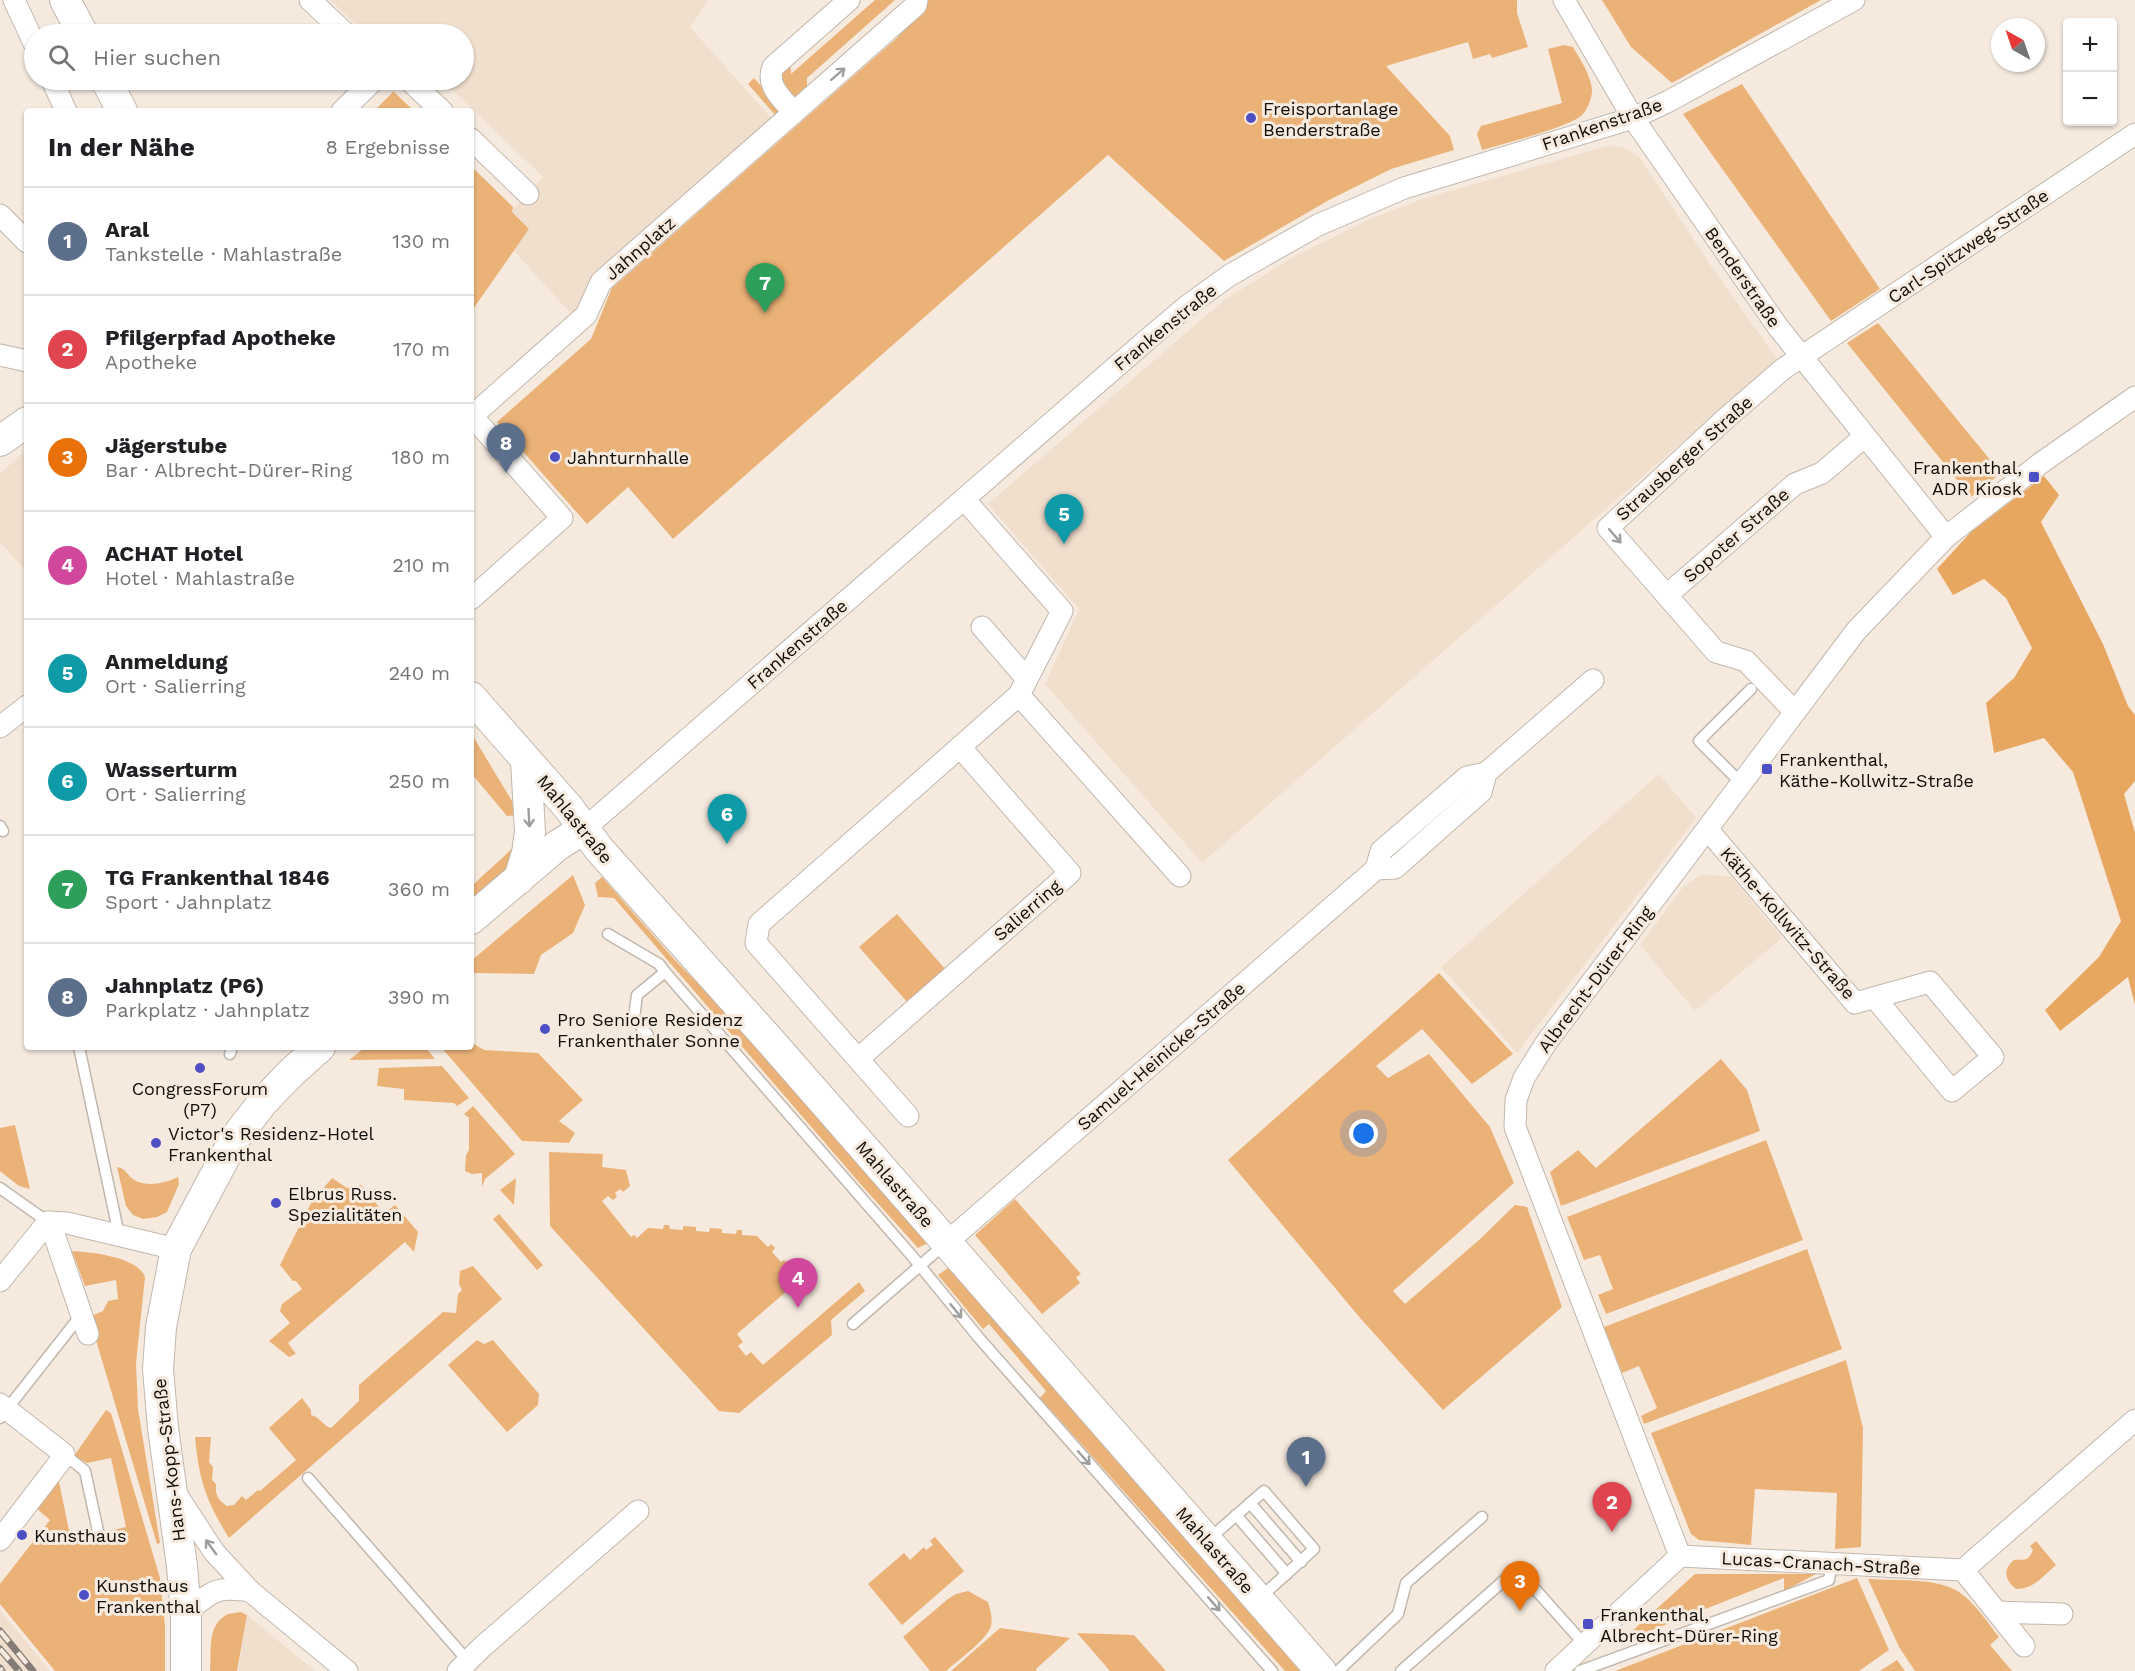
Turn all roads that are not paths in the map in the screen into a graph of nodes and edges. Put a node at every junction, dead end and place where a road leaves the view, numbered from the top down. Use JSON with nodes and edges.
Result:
{"nodes":[{"id":1,"x":14,"y":0,"type":"edge"},
{"id":2,"x":65,"y":0,"type":"edge"},
{"id":3,"x":310,"y":0,"type":"edge"},
{"id":4,"x":849,"y":0,"type":"edge"},
{"id":5,"x":917,"y":0,"type":"edge"},
{"id":6,"x":1564,"y":0,"type":"edge"},
{"id":7,"x":1854,"y":0,"type":"edge"},
{"id":8,"x":25,"y":24,"type":"edge"},
{"id":9,"x":78,"y":24,"type":"edge"},
{"id":10,"x":335,"y":24,"type":"edge"},
{"id":11,"x":57,"y":90,"type":"edge"},
{"id":12,"x":111,"y":90,"type":"edge"},
{"id":13,"x":364,"y":90,"type":"edge"},
{"id":14,"x":420,"y":90,"type":"edge"},
{"id":15,"x":65,"y":108,"type":"edge"},
{"id":16,"x":121,"y":108,"type":"edge"},
{"id":17,"x":345,"y":108,"type":"edge"},
{"id":18,"x":439,"y":108,"type":"edge"},
{"id":19,"x":794,"y":113,"type":"junction"},
{"id":20,"x":1633,"y":118,"type":"junction"},
{"id":21,"x":2135,"y":134,"type":"edge"},
{"id":22,"x":474,"y":142,"type":"edge"},
{"id":23,"x":528,"y":194,"type":"dead end"},
{"id":24,"x":0,"y":215,"type":"edge"},
{"id":25,"x":24,"y":239,"type":"edge"},
{"id":26,"x":0,"y":355,"type":"edge"},
{"id":27,"x":1801,"y":357,"type":"junction"},
{"id":28,"x":24,"y":360,"type":"edge"},
{"id":29,"x":2135,"y":397,"type":"edge"},
{"id":30,"x":474,"y":413,"type":"edge"},
{"id":31,"x":474,"y":419,"type":"edge"},
{"id":32,"x":24,"y":424,"type":"edge"},
{"id":33,"x":1864,"y":437,"type":"junction"},
{"id":34,"x":0,"y":441,"type":"edge"},
{"id":35,"x":964,"y":499,"type":"junction"},
{"id":36,"x":1946,"y":537,"type":"junction"},
{"id":37,"x":474,"y":595,"type":"edge"},
{"id":38,"x":1667,"y":595,"type":"junction"},
{"id":39,"x":982,"y":627,"type":"dead end"},
{"id":40,"x":1593,"y":680,"type":"dead end"},
{"id":41,"x":1023,"y":687,"type":"junction"},
{"id":42,"x":1751,"y":689,"type":"dead end"},
{"id":43,"x":474,"y":700,"type":"edge"},
{"id":44,"x":24,"y":708,"type":"edge"},
{"id":45,"x":1795,"y":712,"type":"junction"},
{"id":46,"x":0,"y":727,"type":"edge"},
{"id":47,"x":960,"y":747,"type":"junction"},
{"id":48,"x":526,"y":760,"type":"junction"},
{"id":49,"x":1742,"y":783,"type":"junction"},
{"id":50,"x":584,"y":829,"type":"junction"},
{"id":51,"x":1708,"y":830,"type":"junction"},
{"id":52,"x":1180,"y":876,"type":"dead end"},
{"id":53,"x":519,"y":879,"type":"junction"},
{"id":54,"x":474,"y":916,"type":"edge"},
{"id":55,"x":608,"y":934,"type":"dead end"},
{"id":56,"x":665,"y":972,"type":"junction"},
{"id":57,"x":1875,"y":998,"type":"junction"},
{"id":58,"x":648,"y":1035,"type":"dead end"},
{"id":59,"x":80,"y":1050,"type":"edge"},
{"id":60,"x":317,"y":1050,"type":"edge"},
{"id":61,"x":859,"y":1058,"type":"junction"},
{"id":62,"x":908,"y":1116,"type":"dead end"},
{"id":63,"x":0,"y":1188,"type":"edge"},
{"id":64,"x":48,"y":1222,"type":"junction"},
{"id":65,"x":119,"y":1235,"type":"junction"},
{"id":66,"x":946,"y":1243,"type":"junction"},
{"id":67,"x":176,"y":1249,"type":"junction"},
{"id":68,"x":919,"y":1265,"type":"junction"},
{"id":69,"x":0,"y":1281,"type":"edge"},
{"id":70,"x":85,"y":1324,"type":"joint"},
{"id":71,"x":853,"y":1324,"type":"dead end"},
{"id":72,"x":2,"y":1411,"type":"edge"},
{"id":73,"x":2135,"y":1420,"type":"edge"},
{"id":74,"x":64,"y":1454,"type":"junction"},
{"id":75,"x":308,"y":1478,"type":"dead end"},
{"id":76,"x":172,"y":1486,"type":"junction"},
{"id":77,"x":1250,"y":1503,"type":"junction"},
{"id":78,"x":638,"y":1511,"type":"dead end"},
{"id":79,"x":1236,"y":1515,"type":"junction"},
{"id":80,"x":1482,"y":1517,"type":"dead end"},
{"id":81,"x":98,"y":1531,"type":"dead end"},
{"id":82,"x":0,"y":1540,"type":"edge"},
{"id":83,"x":1207,"y":1541,"type":"junction"},
{"id":84,"x":1680,"y":1556,"type":"junction"},
{"id":85,"x":1301,"y":1562,"type":"junction"},
{"id":86,"x":1832,"y":1563,"type":"junction"},
{"id":87,"x":1963,"y":1570,"type":"junction"},
{"id":88,"x":1287,"y":1574,"type":"junction"},
{"id":89,"x":250,"y":1591,"type":"junction"},
{"id":90,"x":1258,"y":1599,"type":"junction"},
{"id":91,"x":1997,"y":1612,"type":"junction"},
{"id":92,"x":186,"y":1613,"type":"junction"},
{"id":93,"x":2062,"y":1614,"type":"dead end"},
{"id":94,"x":1585,"y":1645,"type":"junction"},
{"id":95,"x":2024,"y":1646,"type":"dead end"},
{"id":96,"x":463,"y":1665,"type":"edge"},
{"id":97,"x":186,"y":1671,"type":"edge"},
{"id":98,"x":347,"y":1671,"type":"edge"},
{"id":99,"x":1272,"y":1671,"type":"edge"},
{"id":100,"x":1321,"y":1671,"type":"edge"},
{"id":101,"x":1338,"y":1671,"type":"edge"},
{"id":102,"x":1401,"y":1671,"type":"edge"},
{"id":103,"x":1556,"y":1671,"type":"edge"},
{"id":104,"x":1580,"y":1671,"type":"edge"}],
"edges":[{"from":1,"to":8,"type":"street"},
{"from":2,"to":9,"type":"main road"},
{"from":3,"to":10,"type":"street"},
{"from":4,"to":19,"type":"street"},
{"from":19,"to":5,"type":"street","name":"Jahnplatz","one_way":true},
{"from":6,"to":20,"type":"street","name":"Benderstraße"},
{"from":7,"to":20,"type":"street","name":"Frankenstraße"},
{"from":11,"to":15,"type":"street"},
{"from":12,"to":16,"type":"main road"},
{"from":13,"to":17,"type":"street"},
{"from":14,"to":18,"type":"street"},
{"from":19,"to":30,"type":"street","name":"Jahnplatz"},
{"from":20,"to":27,"type":"street","name":"Benderstraße"},
{"from":20,"to":35,"type":"street","name":"Frankenstraße"},
{"from":21,"to":27,"type":"street","name":"Carl-Spitzweg-Straße"},
{"from":22,"to":23,"type":"street"},
{"from":24,"to":25,"type":"street"},
{"from":26,"to":28,"type":"street"},
{"from":27,"to":33,"type":"street","name":"Benderstraße"},
{"from":27,"to":38,"type":"street","name":"Strausberger Straße","one_way":true},
{"from":29,"to":36,"type":"street","name":"Albrecht-Dürer-Ring"},
{"from":31,"to":37,"type":"street","name":"Jahnplatz"},
{"from":32,"to":34,"type":"main road"},
{"from":33,"to":36,"type":"street","name":"Benderstraße"},
{"from":33,"to":38,"type":"street","name":"Sopoter Straße"},
{"from":35,"to":41,"type":"street"},
{"from":35,"to":50,"type":"street","name":"Frankenstraße"},
{"from":36,"to":45,"type":"street","name":"Albrecht-Dürer-Ring"},
{"from":38,"to":45,"type":"street","name":"Strausberger Straße"},
{"from":39,"to":41,"type":"street"},
{"from":40,"to":66,"type":"street","name":"Samuel-Heinicke-Straße"},
{"from":41,"to":47,"type":"street"},
{"from":41,"to":52,"type":"street"},
{"from":42,"to":49,"type":"lane"},
{"from":43,"to":48,"type":"main road","name":"Mahlastraße"},
{"from":44,"to":46,"type":"street"},
{"from":45,"to":49,"type":"street","name":"Albrecht-Dürer-Ring"},
{"from":47,"to":61,"type":"street"},
{"from":47,"to":61,"type":"street","name":"Salierring"},
{"from":48,"to":50,"type":"main road","name":"Mahlastraße"},
{"from":48,"to":53,"type":"main road","one_way":true},
{"from":49,"to":51,"type":"street","name":"Albrecht-Dürer-Ring"},
{"from":50,"to":53,"type":"main road"},
{"from":50,"to":66,"type":"main road","name":"Mahlastraße"},
{"from":51,"to":57,"type":"street","name":"Käthe-Kollwitz-Straße"},
{"from":51,"to":84,"type":"street","name":"Albrecht-Dürer-Ring"},
{"from":53,"to":54,"type":"main road"},
{"from":55,"to":56,"type":"lane"},
{"from":56,"to":58,"type":"lane"},
{"from":56,"to":68,"type":"lane"},
{"from":57,"to":57,"type":"street","name":"Käthe-Kollwitz-Straße"},
{"from":59,"to":65,"type":"lane"},
{"from":60,"to":67,"type":"main road","name":"Hans-Kopp-Straße"},
{"from":61,"to":62,"type":"street"},
{"from":63,"to":64,"type":"lane"},
{"from":64,"to":65,"type":"street"},
{"from":64,"to":69,"type":"street"},
{"from":64,"to":70,"type":"street"},
{"from":65,"to":67,"type":"street"},
{"from":66,"to":68,"type":"lane"},
{"from":66,"to":83,"type":"main road","name":"Mahlastraße"},
{"from":67,"to":76,"type":"main road","name":"Hans-Kopp-Straße"},
{"from":68,"to":71,"type":"lane"},
{"from":68,"to":99,"type":"lane","one_way":true},
{"from":70,"to":72,"type":"lane"},
{"from":72,"to":74,"type":"street"},
{"from":73,"to":87,"type":"street"},
{"from":74,"to":81,"type":"lane"},
{"from":74,"to":82,"type":"street"},
{"from":75,"to":96,"type":"lane"},
{"from":89,"to":76,"type":"street","one_way":true},
{"from":76,"to":92,"type":"main road","name":"Hans-Kopp-Straße"},
{"from":77,"to":79,"type":"lane"},
{"from":77,"to":85,"type":"lane"},
{"from":77,"to":85,"type":"lane"},
{"from":78,"to":96,"type":"street"},
{"from":79,"to":83,"type":"lane"},
{"from":79,"to":88,"type":"lane"},
{"from":80,"to":101,"type":"lane"},
{"from":83,"to":90,"type":"main road","name":"Mahlastraße"},
{"from":84,"to":86,"type":"street","name":"Lucas-Cranach-Straße"},
{"from":84,"to":94,"type":"street"},
{"from":85,"to":88,"type":"lane"},
{"from":86,"to":87,"type":"street","name":"Lucas-Cranach-Straße"},
{"from":86,"to":104,"type":"lane"},
{"from":87,"to":91,"type":"street"},
{"from":88,"to":90,"type":"lane"},
{"from":89,"to":92,"type":"street"},
{"from":89,"to":98,"type":"street"},
{"from":90,"to":100,"type":"main road","name":"Mahlastraße"},
{"from":91,"to":93,"type":"street"},
{"from":91,"to":95,"type":"street"},
{"from":92,"to":97,"type":"main road","name":"Hans-Kopp-Straße"},
{"from":94,"to":102,"type":"lane"},
{"from":94,"to":103,"type":"street"}]}
